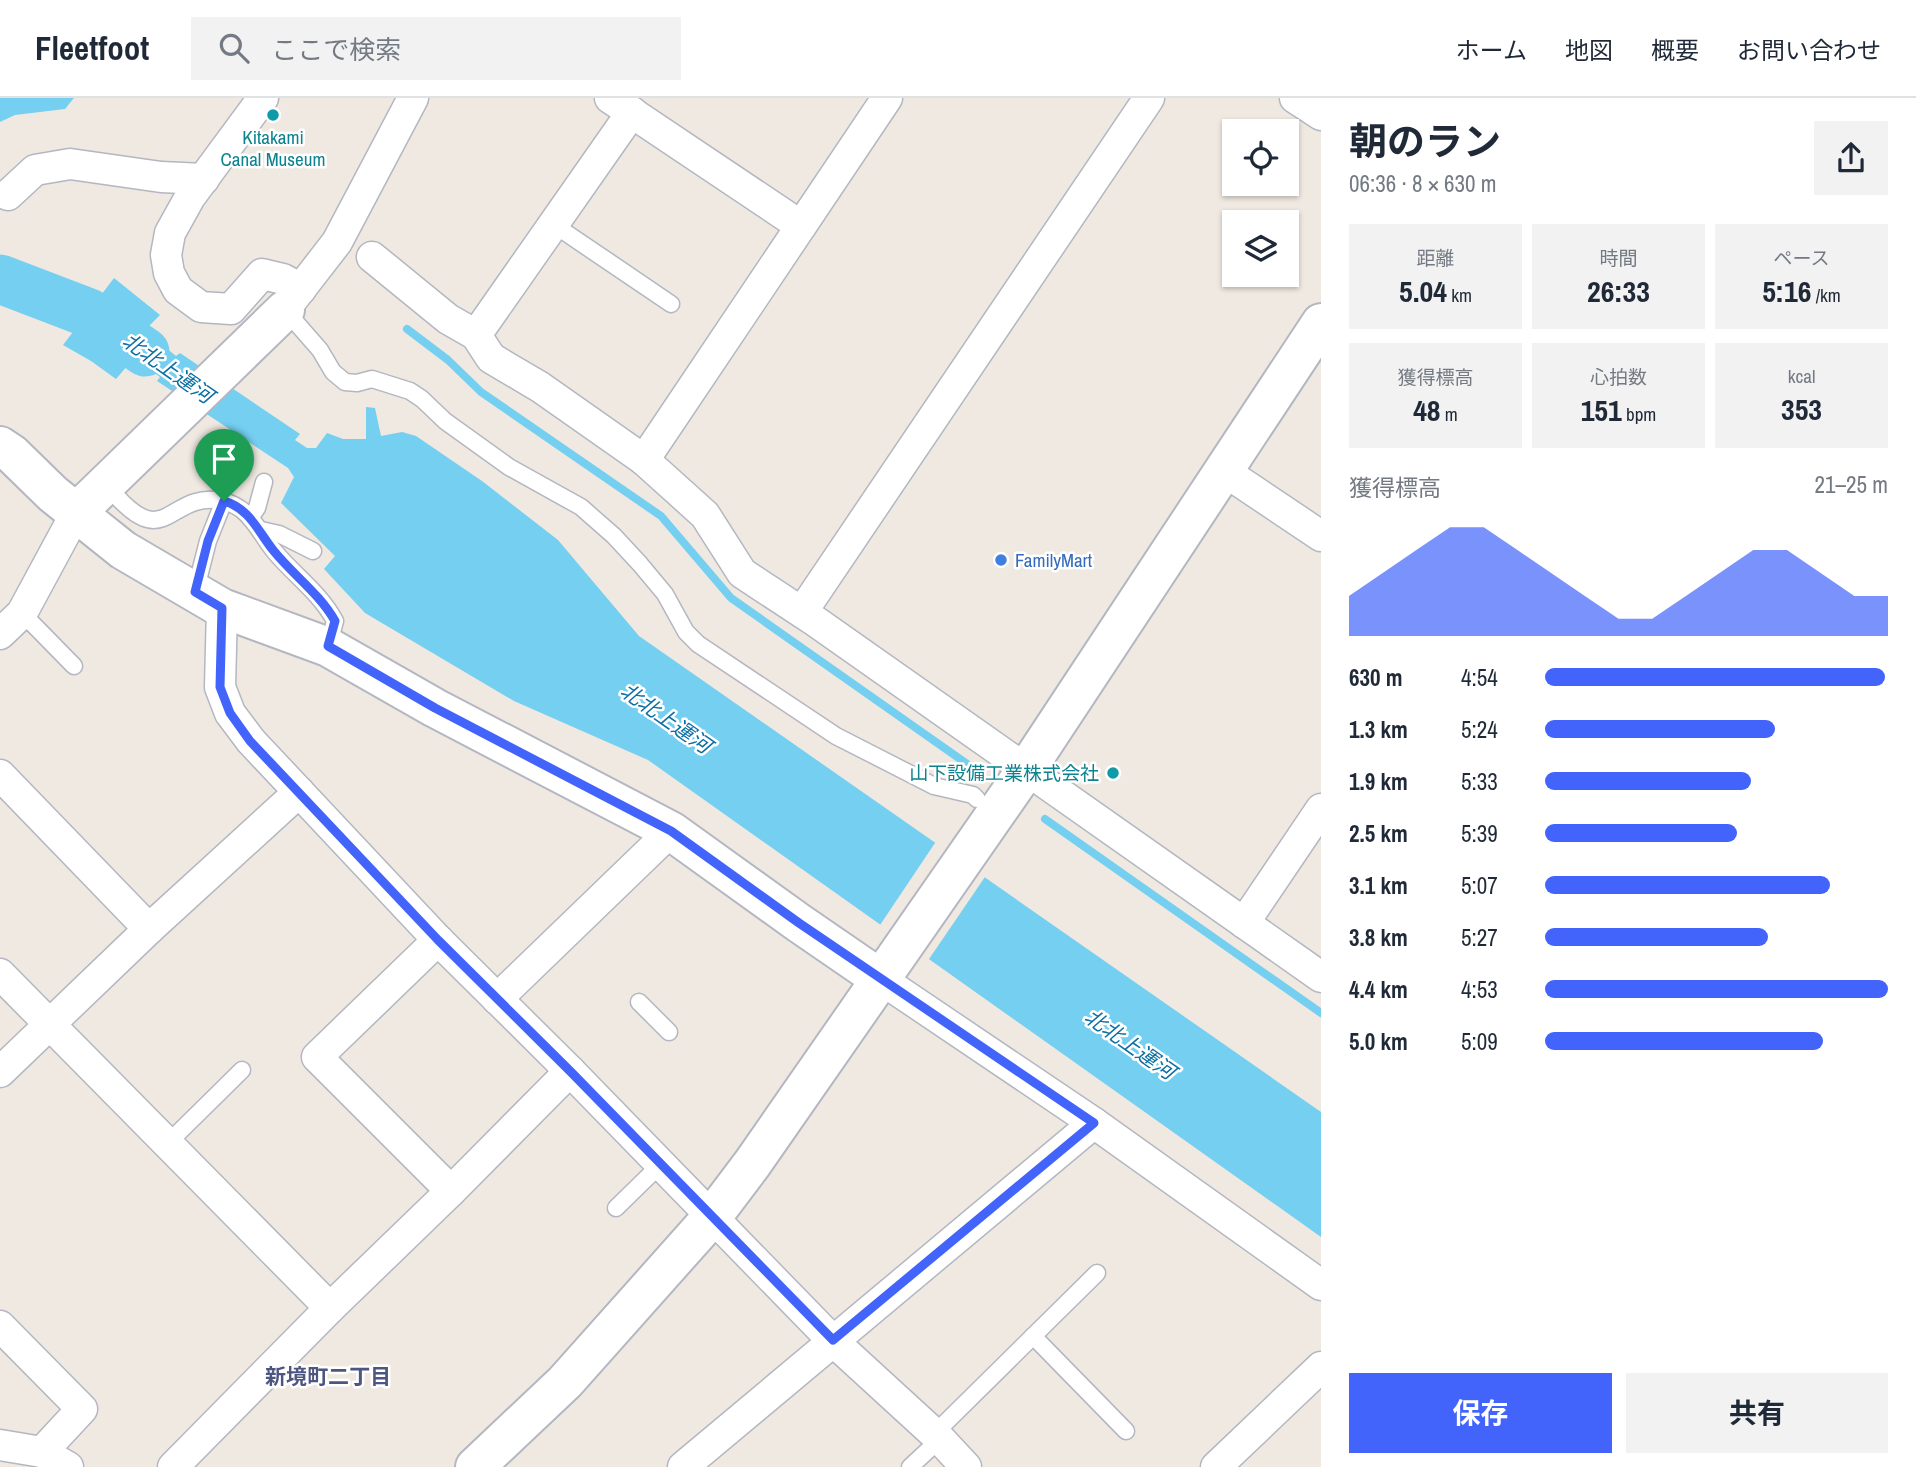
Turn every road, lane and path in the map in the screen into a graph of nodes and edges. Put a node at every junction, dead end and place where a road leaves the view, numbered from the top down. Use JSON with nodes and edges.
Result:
{"nodes":[{"id":1,"x":264,"y":98,"type":"edge"},
{"id":2,"x":413,"y":98,"type":"edge"},
{"id":3,"x":887,"y":98,"type":"edge"},
{"id":4,"x":1149,"y":98,"type":"edge"},
{"id":5,"x":1296,"y":98,"type":"edge"},
{"id":6,"x":621,"y":105,"type":"edge"},
{"id":7,"x":1321,"y":115,"type":"edge"},
{"id":8,"x":204,"y":179,"type":"junction"},
{"id":9,"x":8,"y":195,"type":"dead end"},
{"id":10,"x":553,"y":224,"type":"junction"},
{"id":11,"x":801,"y":226,"type":"junction"},
{"id":12,"x":372,"y":257,"type":"dead end"},
{"id":13,"x":293,"y":299,"type":"junction"},
{"id":14,"x":671,"y":304,"type":"dead end"},
{"id":15,"x":1321,"y":324,"type":"edge"},
{"id":16,"x":476,"y":335,"type":"junction"},
{"id":17,"x":0,"y":446,"type":"edge"},
{"id":18,"x":644,"y":460,"type":"junction"},
{"id":19,"x":1224,"y":471,"type":"junction"},
{"id":20,"x":264,"y":482,"type":"dead end"},
{"id":21,"x":106,"y":484,"type":"junction"},
{"id":22,"x":224,"y":501,"type":"junction"},
{"id":23,"x":76,"y":513,"type":"junction"},
{"id":24,"x":255,"y":524,"type":"junction"},
{"id":25,"x":1321,"y":536,"type":"edge"},
{"id":26,"x":313,"y":551,"type":"dead end"},
{"id":27,"x":208,"y":600,"type":"junction"},
{"id":28,"x":11,"y":605,"type":"edge"},
{"id":29,"x":802,"y":612,"type":"junction"},
{"id":30,"x":0,"y":634,"type":"edge"},
{"id":31,"x":328,"y":646,"type":"junction"},
{"id":32,"x":74,"y":666,"type":"dead end"},
{"id":33,"x":1026,"y":771,"type":"junction"},
{"id":34,"x":0,"y":775,"type":"edge"},
{"id":35,"x":299,"y":792,"type":"junction"},
{"id":36,"x":977,"y":799,"type":"dead end"},
{"id":37,"x":1321,"y":809,"type":"edge"},
{"id":38,"x":671,"y":831,"type":"junction"},
{"id":39,"x":1244,"y":923,"type":"junction"},
{"id":40,"x":149,"y":929,"type":"junction"},
{"id":41,"x":438,"y":940,"type":"junction"},
{"id":42,"x":890,"y":968,"type":"junction"},
{"id":43,"x":0,"y":974,"type":"edge"},
{"id":44,"x":1321,"y":977,"type":"edge"},
{"id":45,"x":497,"y":999,"type":"junction"},
{"id":46,"x":639,"y":1002,"type":"dead end"},
{"id":47,"x":49,"y":1025,"type":"junction"},
{"id":48,"x":669,"y":1032,"type":"dead end"},
{"id":49,"x":242,"y":1070,"type":"dead end"},
{"id":50,"x":570,"y":1071,"type":"junction"},
{"id":51,"x":0,"y":1072,"type":"edge"},
{"id":52,"x":1094,"y":1123,"type":"junction"},
{"id":53,"x":167,"y":1144,"type":"junction"},
{"id":54,"x":661,"y":1164,"type":"junction"},
{"id":55,"x":451,"y":1191,"type":"junction"},
{"id":56,"x":615,"y":1208,"type":"dead end"},
{"id":57,"x":712,"y":1217,"type":"junction"},
{"id":58,"x":1097,"y":1273,"type":"dead end"},
{"id":59,"x":1321,"y":1285,"type":"edge"},
{"id":60,"x":330,"y":1308,"type":"junction"},
{"id":61,"x":0,"y":1326,"type":"edge"},
{"id":62,"x":1033,"y":1336,"type":"junction"},
{"id":63,"x":833,"y":1340,"type":"junction"},
{"id":64,"x":1321,"y":1367,"type":"edge"},
{"id":65,"x":1126,"y":1431,"type":"dead end"},
{"id":66,"x":937,"y":1437,"type":"junction"},
{"id":67,"x":0,"y":1445,"type":"edge"},
{"id":68,"x":42,"y":1452,"type":"junction"},
{"id":69,"x":695,"y":1464,"type":"edge"},
{"id":70,"x":68,"y":1467,"type":"edge"},
{"id":71,"x":173,"y":1467,"type":"edge"},
{"id":72,"x":475,"y":1467,"type":"edge"},
{"id":73,"x":910,"y":1467,"type":"edge"},
{"id":74,"x":966,"y":1467,"type":"edge"},
{"id":75,"x":1216,"y":1467,"type":"edge"}],
"edges":[{"from":1,"to":8,"type":"street"},
{"from":2,"to":13,"type":"street"},
{"from":3,"to":11,"type":"street"},
{"from":4,"to":29,"type":"street"},
{"from":5,"to":7,"type":"street"},
{"from":6,"to":10,"type":"street"},
{"from":6,"to":11,"type":"street"},
{"from":8,"to":9,"type":"street"},
{"from":8,"to":13,"type":"street"},
{"from":10,"to":14,"type":"lane"},
{"from":10,"to":16,"type":"street"},
{"from":11,"to":18,"type":"street"},
{"from":12,"to":16,"type":"street"},
{"from":13,"to":21,"type":"street"},
{"from":13,"to":36,"type":"lane"},
{"from":15,"to":19,"type":"street"},
{"from":16,"to":18,"type":"street"},
{"from":17,"to":23,"type":"street"},
{"from":18,"to":29,"type":"street"},
{"from":19,"to":25,"type":"street"},
{"from":19,"to":33,"type":"street"},
{"from":20,"to":24,"type":"lane"},
{"from":21,"to":22,"type":"lane"},
{"from":21,"to":23,"type":"street"},
{"from":22,"to":24,"type":"lane"},
{"from":22,"to":27,"type":"lane"},
{"from":23,"to":27,"type":"street"},
{"from":23,"to":28,"type":"street"},
{"from":24,"to":26,"type":"lane"},
{"from":24,"to":31,"type":"lane"},
{"from":27,"to":31,"type":"street"},
{"from":27,"to":35,"type":"street"},
{"from":28,"to":30,"type":"street"},
{"from":28,"to":32,"type":"lane"},
{"from":29,"to":33,"type":"street"},
{"from":31,"to":38,"type":"street"},
{"from":33,"to":39,"type":"street"},
{"from":33,"to":42,"type":"street"},
{"from":34,"to":40,"type":"street"},
{"from":35,"to":40,"type":"street"},
{"from":35,"to":41,"type":"street"},
{"from":37,"to":39,"type":"street"},
{"from":38,"to":42,"type":"street"},
{"from":38,"to":45,"type":"street"},
{"from":39,"to":44,"type":"street"},
{"from":40,"to":47,"type":"street"},
{"from":41,"to":45,"type":"street"},
{"from":41,"to":55,"type":"street"},
{"from":42,"to":52,"type":"street"},
{"from":42,"to":57,"type":"street"},
{"from":43,"to":47,"type":"street"},
{"from":45,"to":50,"type":"street"},
{"from":46,"to":48,"type":"lane"},
{"from":47,"to":51,"type":"street"},
{"from":47,"to":53,"type":"street"},
{"from":49,"to":53,"type":"lane"},
{"from":50,"to":54,"type":"street"},
{"from":50,"to":55,"type":"street"},
{"from":52,"to":59,"type":"street"},
{"from":52,"to":63,"type":"street"},
{"from":53,"to":60,"type":"street"},
{"from":54,"to":56,"type":"lane"},
{"from":54,"to":57,"type":"street"},
{"from":55,"to":60,"type":"street"},
{"from":57,"to":63,"type":"street"},
{"from":57,"to":72,"type":"street"},
{"from":58,"to":62,"type":"lane"},
{"from":60,"to":71,"type":"street"},
{"from":61,"to":68,"type":"street"},
{"from":62,"to":65,"type":"lane"},
{"from":62,"to":66,"type":"lane"},
{"from":63,"to":66,"type":"street"},
{"from":63,"to":69,"type":"street"},
{"from":64,"to":75,"type":"street"},
{"from":66,"to":73,"type":"lane"},
{"from":66,"to":74,"type":"street"},
{"from":67,"to":68,"type":"street"},
{"from":68,"to":70,"type":"street"}]}
